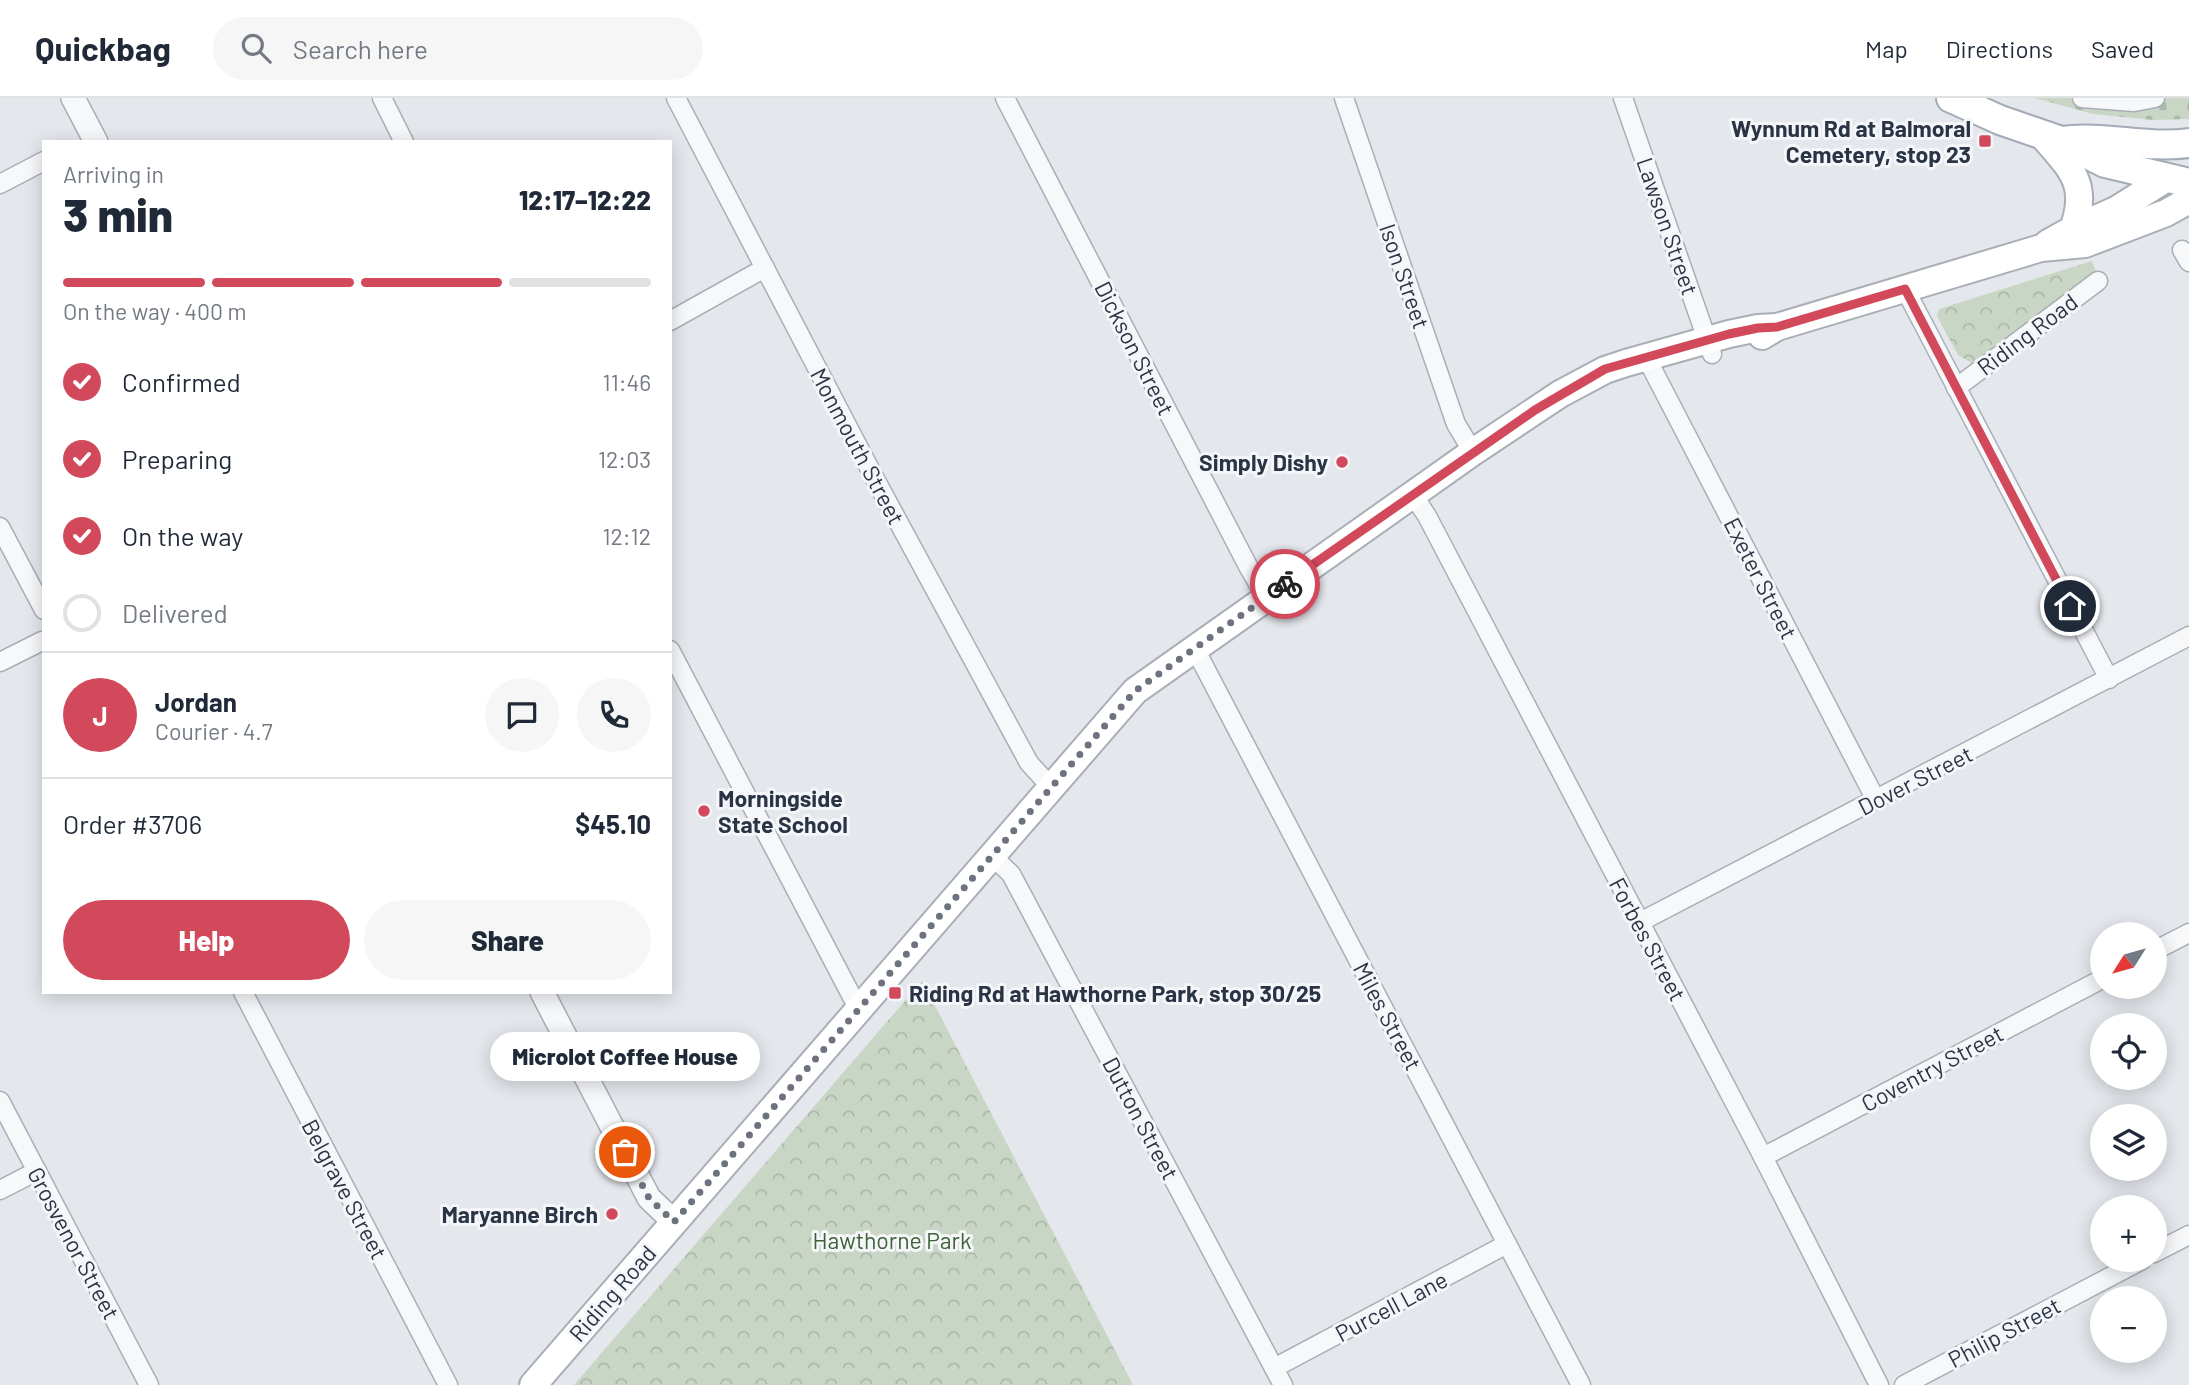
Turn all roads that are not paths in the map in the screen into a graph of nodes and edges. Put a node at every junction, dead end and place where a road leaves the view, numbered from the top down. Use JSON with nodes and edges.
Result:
{"nodes":[{"id":1,"x":73,"y":98,"type":"edge"},
{"id":2,"x":382,"y":98,"type":"edge"},
{"id":3,"x":676,"y":98,"type":"edge"},
{"id":4,"x":1006,"y":98,"type":"edge"},
{"id":5,"x":1344,"y":98,"type":"edge"},
{"id":6,"x":1623,"y":98,"type":"edge"},
{"id":7,"x":1951,"y":98,"type":"edge"},
{"id":8,"x":2082,"y":98,"type":"edge"},
{"id":9,"x":2155,"y":98,"type":"edge"},
{"id":10,"x":2052,"y":138,"type":"junction"},
{"id":11,"x":89,"y":140,"type":"edge"},
{"id":12,"x":403,"y":140,"type":"edge"},
{"id":13,"x":42,"y":162,"type":"edge"},
{"id":14,"x":0,"y":184,"type":"edge"},
{"id":15,"x":2185,"y":185,"type":"edge"},
{"id":16,"x":2073,"y":229,"type":"junction"},
{"id":17,"x":2041,"y":248,"type":"junction"},
{"id":18,"x":765,"y":268,"type":"junction"},
{"id":19,"x":2098,"y":281,"type":"dead end"},
{"id":20,"x":1905,"y":289,"type":"junction"},
{"id":21,"x":672,"y":320,"type":"edge"},
{"id":22,"x":1709,"y":347,"type":"junction"},
{"id":23,"x":1650,"y":364,"type":"junction"},
{"id":24,"x":1956,"y":388,"type":"junction"},
{"id":25,"x":1473,"y":452,"type":"junction"},
{"id":26,"x":1413,"y":495,"type":"junction"},
{"id":27,"x":0,"y":527,"type":"edge"},
{"id":28,"x":1266,"y":597,"type":"junction"},
{"id":29,"x":42,"y":606,"type":"edge"},
{"id":30,"x":2189,"y":636,"type":"edge"},
{"id":31,"x":42,"y":638,"type":"edge"},
{"id":32,"x":1194,"y":647,"type":"junction"},
{"id":33,"x":672,"y":654,"type":"edge"},
{"id":34,"x":0,"y":662,"type":"edge"},
{"id":35,"x":2109,"y":679,"type":"junction"},
{"id":36,"x":1051,"y":787,"type":"junction"},
{"id":37,"x":1876,"y":800,"type":"junction"},
{"id":38,"x":992,"y":856,"type":"junction"},
{"id":39,"x":1640,"y":922,"type":"junction"},
{"id":40,"x":2189,"y":933,"type":"edge"},
{"id":41,"x":2167,"y":944,"type":"edge"},
{"id":42,"x":2090,"y":985,"type":"edge"},
{"id":43,"x":244,"y":994,"type":"edge"},
{"id":44,"x":543,"y":994,"type":"edge"},
{"id":45,"x":859,"y":1010,"type":"junction"},
{"id":46,"x":0,"y":1101,"type":"edge"},
{"id":47,"x":1763,"y":1157,"type":"junction"},
{"id":48,"x":37,"y":1171,"type":"junction"},
{"id":49,"x":0,"y":1190,"type":"edge"},
{"id":50,"x":674,"y":1222,"type":"junction"},
{"id":51,"x":2189,"y":1235,"type":"edge"},
{"id":52,"x":1507,"y":1244,"type":"junction"},
{"id":53,"x":2167,"y":1246,"type":"edge"},
{"id":54,"x":2119,"y":1272,"type":"edge"},
{"id":55,"x":1274,"y":1368,"type":"junction"},
{"id":56,"x":149,"y":1385,"type":"edge"},
{"id":57,"x":448,"y":1385,"type":"edge"},
{"id":58,"x":533,"y":1385,"type":"edge"},
{"id":59,"x":1283,"y":1385,"type":"edge"},
{"id":60,"x":1581,"y":1385,"type":"edge"},
{"id":61,"x":1879,"y":1385,"type":"edge"},
{"id":62,"x":1904,"y":1385,"type":"edge"}],
"edges":[{"from":1,"to":11,"type":"street"},
{"from":2,"to":12,"type":"street"},
{"from":3,"to":18,"type":"street","name":"Monmouth Street"},
{"from":4,"to":28,"type":"street","name":"Dickson Street"},
{"from":5,"to":25,"type":"street","name":"Ison Street"},
{"from":6,"to":22,"type":"street","name":"Lawson Street"},
{"from":7,"to":10,"type":"main road"},
{"from":8,"to":9,"type":"street"},
{"from":10,"to":15,"type":"main road"},
{"from":10,"to":15,"type":"main road"},
{"from":10,"to":16,"type":"main road"},
{"from":13,"to":14,"type":"street"},
{"from":15,"to":16,"type":"main road","name":"Riding Road"},
{"from":15,"to":17,"type":"main road","name":"Riding Road"},
{"from":16,"to":17,"type":"main road","name":"Riding Road"},
{"from":17,"to":20,"type":"main road","name":"Riding Road"},
{"from":18,"to":21,"type":"street"},
{"from":18,"to":36,"type":"street","name":"Monmouth Street"},
{"from":19,"to":24,"type":"street","name":"Riding Road"},
{"from":20,"to":22,"type":"main road","name":"Riding Road"},
{"from":20,"to":24,"type":"street"},
{"from":22,"to":23,"type":"main road","name":"Riding Road"},
{"from":23,"to":25,"type":"main road","name":"Riding Road"},
{"from":23,"to":37,"type":"street","name":"Exeter Street"},
{"from":24,"to":35,"type":"street"},
{"from":25,"to":26,"type":"main road","name":"Riding Road"},
{"from":26,"to":28,"type":"main road","name":"Riding Road"},
{"from":26,"to":39,"type":"street","name":"Forbes Street"},
{"from":27,"to":29,"type":"street"},
{"from":28,"to":32,"type":"main road","name":"Riding Road"},
{"from":30,"to":35,"type":"street","name":"Dover Street"},
{"from":31,"to":34,"type":"street"},
{"from":32,"to":36,"type":"main road","name":"Riding Road"},
{"from":32,"to":52,"type":"street","name":"Miles Street"},
{"from":33,"to":45,"type":"street"},
{"from":35,"to":37,"type":"street","name":"Dover Street"},
{"from":36,"to":38,"type":"main road","name":"Riding Road"},
{"from":37,"to":39,"type":"street","name":"Dover Street"},
{"from":38,"to":45,"type":"main road","name":"Riding Road"},
{"from":38,"to":55,"type":"street","name":"Dutton Street"},
{"from":39,"to":47,"type":"street","name":"Forbes Street"},
{"from":40,"to":41,"type":"street"},
{"from":42,"to":47,"type":"street","name":"Coventry Street"},
{"from":43,"to":57,"type":"street","name":"Belgrave Street"},
{"from":44,"to":50,"type":"street"},
{"from":45,"to":50,"type":"main road","name":"Riding Road"},
{"from":46,"to":48,"type":"street","name":"Grosvenor Street"},
{"from":47,"to":61,"type":"street","name":"Forbes Street"},
{"from":48,"to":49,"type":"street"},
{"from":48,"to":56,"type":"street","name":"Grosvenor Street"},
{"from":50,"to":58,"type":"main road","name":"Riding Road"},
{"from":51,"to":53,"type":"street"},
{"from":52,"to":55,"type":"street","name":"Purcell Lane"},
{"from":52,"to":60,"type":"street","name":"Miles Street"},
{"from":54,"to":62,"type":"street","name":"Philip Street"},
{"from":55,"to":59,"type":"street","name":"Dutton Street"}]}
